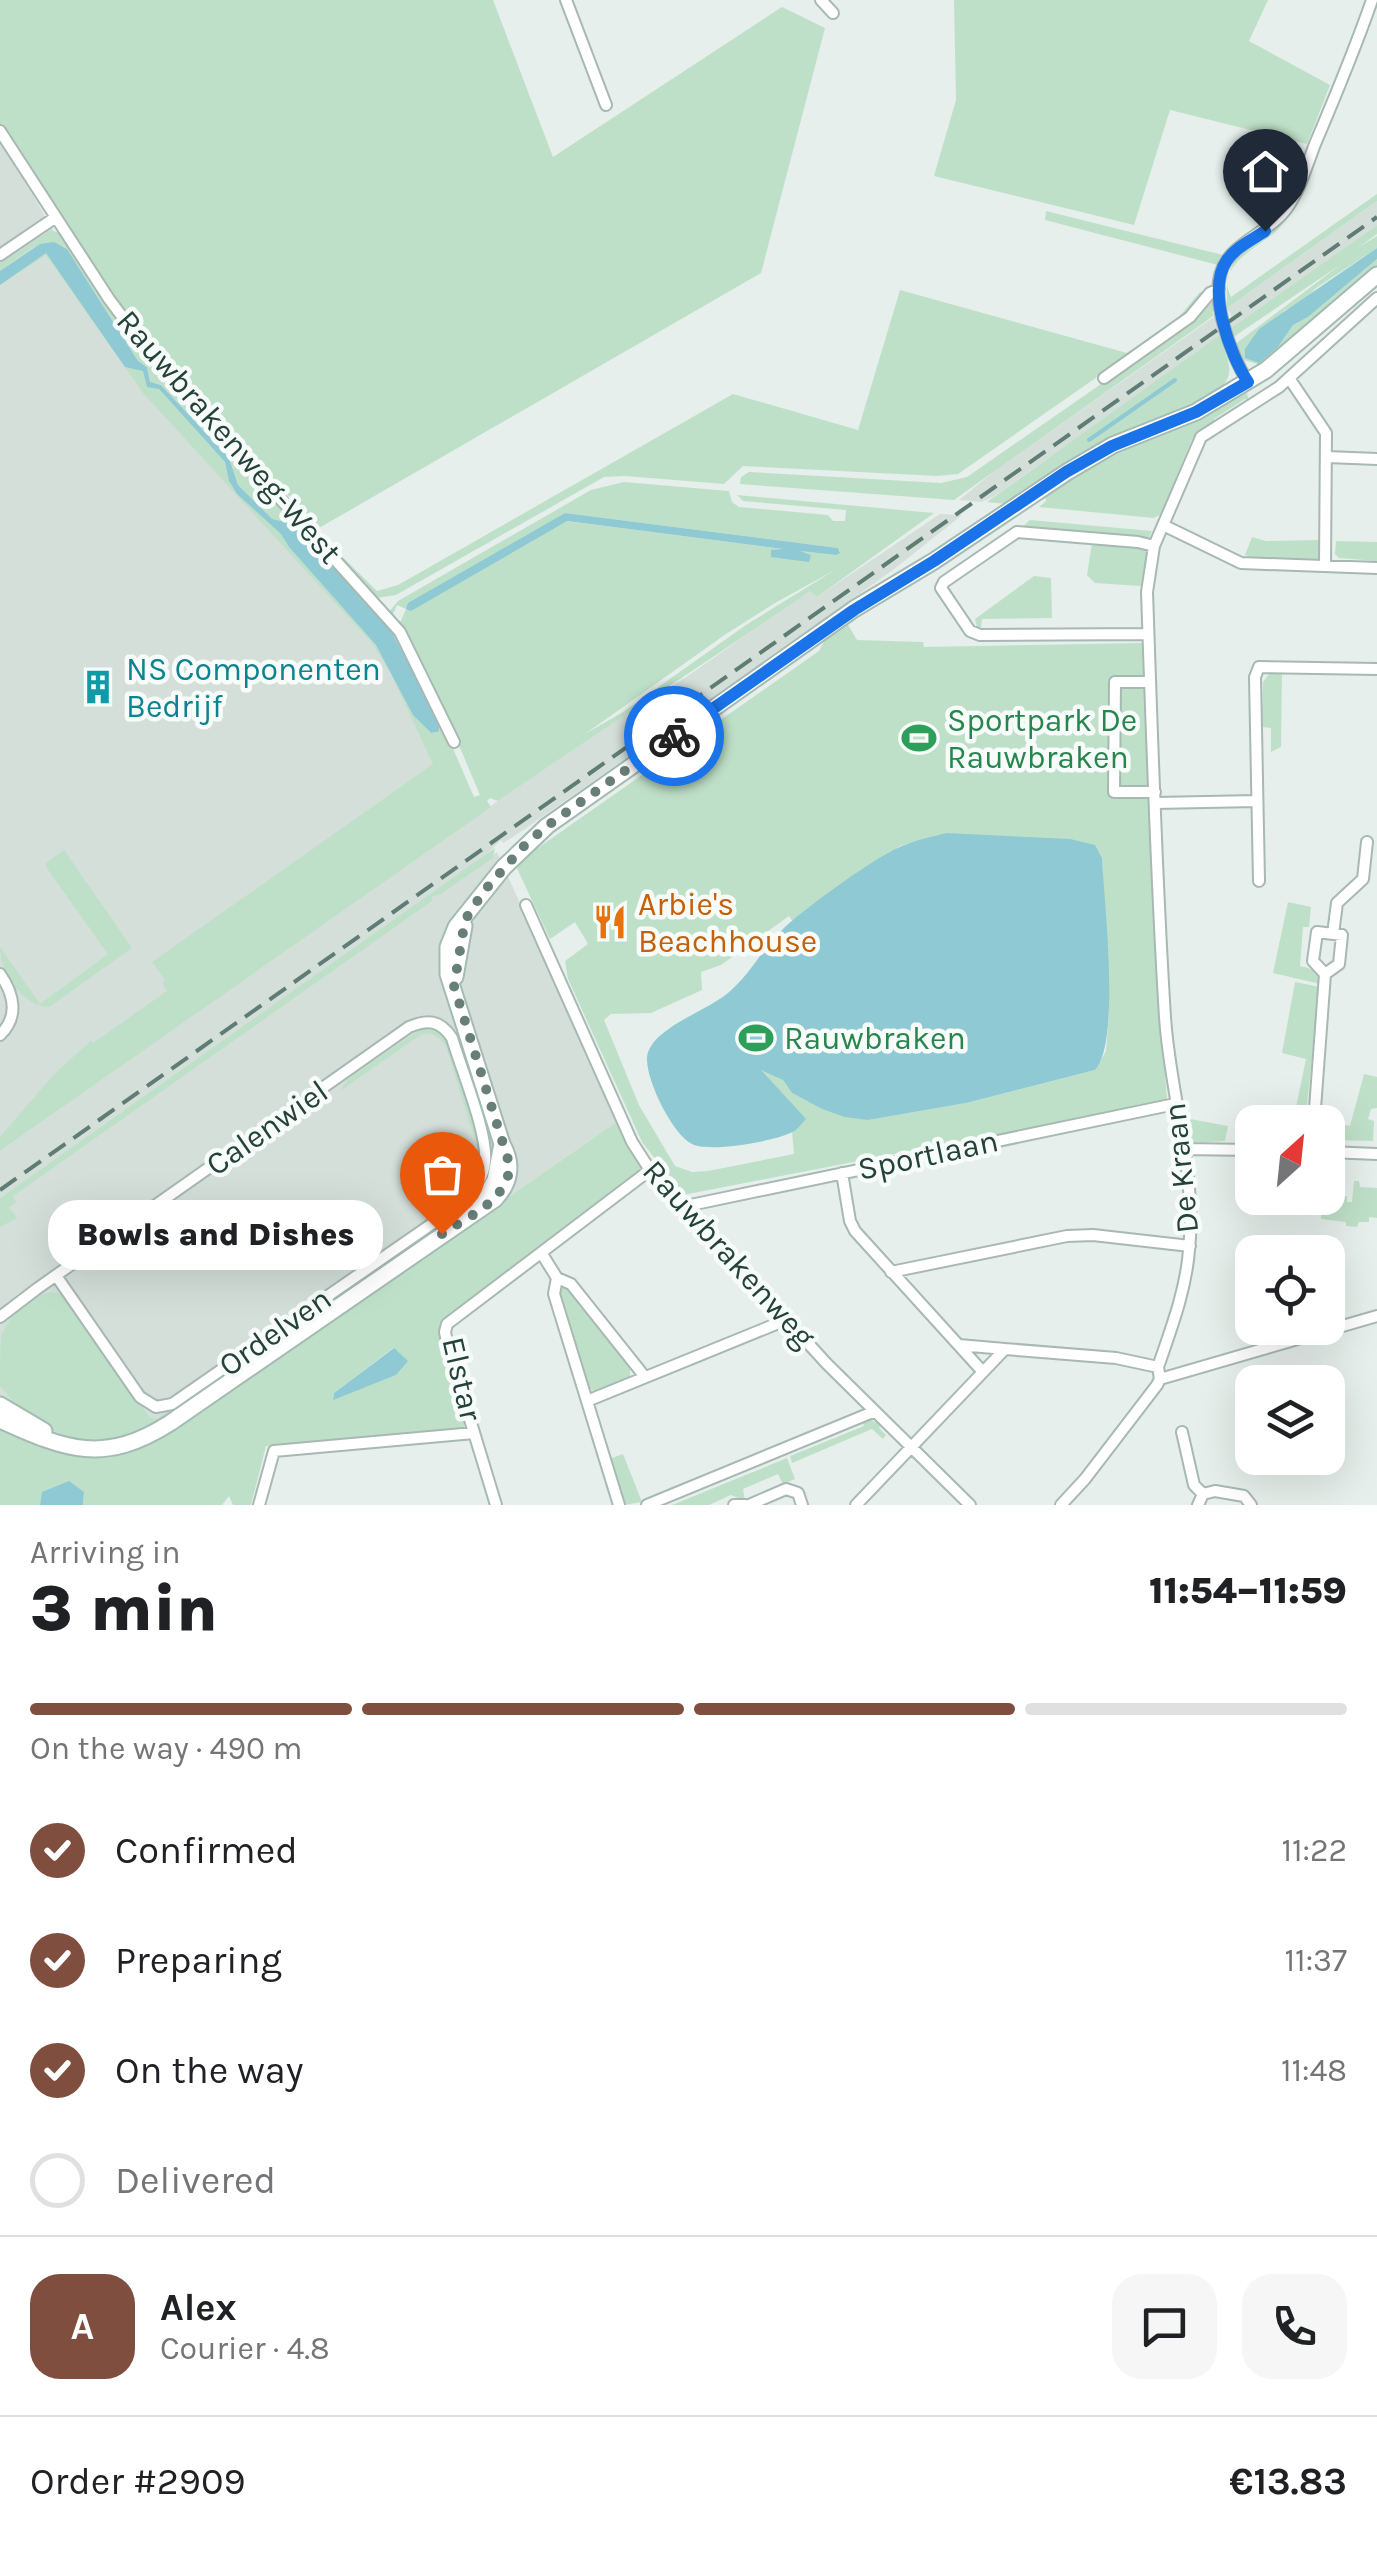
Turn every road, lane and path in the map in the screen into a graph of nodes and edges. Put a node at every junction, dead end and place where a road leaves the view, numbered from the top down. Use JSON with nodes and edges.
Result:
{"nodes":[{"id":1,"x":566,"y":0,"type":"edge"},
{"id":2,"x":820,"y":0,"type":"edge"},
{"id":3,"x":1372,"y":0,"type":"edge"},
{"id":4,"x":833,"y":13,"type":"dead end"},
{"id":5,"x":606,"y":104,"type":"dead end"},
{"id":6,"x":0,"y":131,"type":"edge"},
{"id":7,"x":56,"y":217,"type":"junction"},
{"id":8,"x":0,"y":255,"type":"edge"},
{"id":9,"x":1377,"y":275,"type":"edge"},
{"id":10,"x":1219,"y":289,"type":"junction"},
{"id":11,"x":1377,"y":298,"type":"edge"},
{"id":12,"x":1104,"y":378,"type":"dead end"},
{"id":13,"x":1289,"y":378,"type":"junction"},
{"id":14,"x":1248,"y":382,"type":"junction"},
{"id":15,"x":1326,"y":457,"type":"junction"},
{"id":16,"x":1377,"y":459,"type":"edge"},
{"id":17,"x":1163,"y":525,"type":"junction"},
{"id":18,"x":1154,"y":546,"type":"junction"},
{"id":19,"x":1325,"y":566,"type":"junction"},
{"id":20,"x":1377,"y":568,"type":"edge"},
{"id":21,"x":1148,"y":634,"type":"junction"},
{"id":22,"x":1377,"y":668,"type":"edge"},
{"id":23,"x":1150,"y":682,"type":"junction"},
{"id":24,"x":454,"y":742,"type":"dead end"},
{"id":25,"x":1155,"y":797,"type":"junction"},
{"id":26,"x":1257,"y":801,"type":"junction"},
{"id":27,"x":1368,"y":842,"type":"dead end"},
{"id":28,"x":1258,"y":881,"type":"dead end"},
{"id":29,"x":526,"y":905,"type":"dead end"},
{"id":30,"x":1334,"y":934,"type":"junction"},
{"id":31,"x":0,"y":974,"type":"edge"},
{"id":32,"x":1325,"y":974,"type":"junction"},
{"id":33,"x":435,"y":1022,"type":"joint"},
{"id":34,"x":0,"y":1035,"type":"edge"},
{"id":35,"x":1175,"y":1104,"type":"junction"},
{"id":36,"x":1315,"y":1105,"type":"edge"},
{"id":37,"x":1184,"y":1149,"type":"junction"},
{"id":38,"x":1235,"y":1150,"type":"edge"},
{"id":39,"x":1345,"y":1153,"type":"edge"},
{"id":40,"x":1377,"y":1154,"type":"edge"},
{"id":41,"x":650,"y":1170,"type":"junction"},
{"id":42,"x":842,"y":1173,"type":"junction"},
{"id":43,"x":681,"y":1207,"type":"junction"},
{"id":44,"x":1190,"y":1246,"type":"junction"},
{"id":45,"x":542,"y":1254,"type":"junction"},
{"id":46,"x":891,"y":1272,"type":"junction"},
{"id":47,"x":57,"y":1277,"type":"junction"},
{"id":48,"x":557,"y":1278,"type":"junction"},
{"id":49,"x":2,"y":1315,"type":"edge"},
{"id":50,"x":1377,"y":1316,"type":"edge"},
{"id":51,"x":786,"y":1320,"type":"junction"},
{"id":52,"x":0,"y":1326,"type":"edge"},
{"id":53,"x":958,"y":1345,"type":"junction"},
{"id":54,"x":1005,"y":1348,"type":"junction"},
{"id":55,"x":983,"y":1372,"type":"junction"},
{"id":56,"x":1159,"y":1373,"type":"junction"},
{"id":57,"x":645,"y":1378,"type":"junction"},
{"id":58,"x":587,"y":1401,"type":"junction"},
{"id":59,"x":0,"y":1405,"type":"edge"},
{"id":60,"x":873,"y":1412,"type":"junction"},
{"id":61,"x":0,"y":1420,"type":"edge"},
{"id":62,"x":1182,"y":1432,"type":"dead end"},
{"id":63,"x":474,"y":1433,"type":"junction"},
{"id":64,"x":81,"y":1448,"type":"junction"},
{"id":65,"x":911,"y":1448,"type":"junction"},
{"id":66,"x":1201,"y":1499,"type":"edge"},
{"id":67,"x":259,"y":1505,"type":"edge"},
{"id":68,"x":496,"y":1505,"type":"edge"},
{"id":69,"x":619,"y":1505,"type":"edge"},
{"id":70,"x":647,"y":1505,"type":"edge"},
{"id":71,"x":734,"y":1505,"type":"edge"},
{"id":72,"x":747,"y":1505,"type":"edge"},
{"id":73,"x":802,"y":1505,"type":"edge"},
{"id":74,"x":856,"y":1505,"type":"edge"},
{"id":75,"x":970,"y":1505,"type":"edge"},
{"id":76,"x":1061,"y":1505,"type":"edge"},
{"id":77,"x":1250,"y":1505,"type":"edge"}],
"edges":[{"from":1,"to":5,"type":"street"},
{"from":2,"to":4,"type":"street"},
{"from":3,"to":10,"type":"street"},
{"from":6,"to":7,"type":"street","name":"Rauwbrakenweg-West"},
{"from":7,"to":8,"type":"street"},
{"from":7,"to":24,"type":"street","name":"Rauwbrakenweg-West"},
{"from":9,"to":14,"type":"street"},
{"from":10,"to":12,"type":"street"},
{"from":10,"to":14,"type":"street"},
{"from":11,"to":13,"type":"street"},
{"from":13,"to":15,"type":"street"},
{"from":13,"to":17,"type":"street","name":"De Kraan"},
{"from":14,"to":64,"type":"street"},
{"from":15,"to":16,"type":"street"},
{"from":15,"to":19,"type":"street"},
{"from":17,"to":18,"type":"street","name":"De Kraan"},
{"from":17,"to":19,"type":"street"},
{"from":18,"to":21,"type":"street","name":"De Kraan"},
{"from":18,"to":21,"type":"street"},
{"from":19,"to":20,"type":"street"},
{"from":21,"to":23,"type":"street","name":"De Kraan"},
{"from":22,"to":26,"type":"street"},
{"from":23,"to":25,"type":"street","name":"De Kraan"},
{"from":23,"to":25,"type":"street"},
{"from":25,"to":26,"type":"street"},
{"from":25,"to":35,"type":"street","name":"De Kraan"},
{"from":26,"to":28,"type":"street"},
{"from":27,"to":30,"type":"street"},
{"from":29,"to":41,"type":"street","name":"Rauwbrakenweg"},
{"from":30,"to":32,"type":"street"},
{"from":30,"to":32,"type":"street"},
{"from":31,"to":34,"type":"street"},
{"from":32,"to":36,"type":"street"},
{"from":33,"to":47,"type":"street","name":"Calenwiel"},
{"from":33,"to":47,"type":"street","name":"Ordelven"},
{"from":35,"to":37,"type":"street","name":"De Kraan"},
{"from":35,"to":42,"type":"street","name":"Sportlaan"},
{"from":37,"to":38,"type":"street"},
{"from":37,"to":44,"type":"street","name":"De Kraan"},
{"from":39,"to":40,"type":"street"},
{"from":41,"to":43,"type":"street","name":"Rauwbrakenweg"},
{"from":41,"to":45,"type":"street","name":"Elstar"},
{"from":42,"to":43,"type":"street","name":"Sportlaan"},
{"from":42,"to":46,"type":"street"},
{"from":43,"to":51,"type":"street","name":"Rauwbrakenweg"},
{"from":44,"to":46,"type":"street"},
{"from":44,"to":56,"type":"street","name":"De Kraan"},
{"from":45,"to":48,"type":"street"},
{"from":45,"to":63,"type":"street","name":"Elstar"},
{"from":46,"to":53,"type":"street"},
{"from":47,"to":49,"type":"street","name":"Calenwiel"},
{"from":48,"to":57,"type":"street"},
{"from":48,"to":58,"type":"street"},
{"from":49,"to":52,"type":"street","name":"Calenwiel"},
{"from":50,"to":56,"type":"street"},
{"from":51,"to":57,"type":"street"},
{"from":51,"to":60,"type":"street","name":"Rauwbrakenweg"},
{"from":53,"to":54,"type":"street"},
{"from":53,"to":55,"type":"street"},
{"from":54,"to":55,"type":"street"},
{"from":54,"to":56,"type":"street"},
{"from":55,"to":65,"type":"street"},
{"from":56,"to":76,"type":"street","name":"De Kraan"},
{"from":57,"to":58,"type":"street"},
{"from":58,"to":69,"type":"street"},
{"from":59,"to":64,"type":"street"},
{"from":60,"to":65,"type":"street","name":"Rauwbrakenweg"},
{"from":60,"to":70,"type":"street"},
{"from":61,"to":64,"type":"street"},
{"from":62,"to":66,"type":"street"},
{"from":63,"to":67,"type":"street"},
{"from":63,"to":68,"type":"street","name":"Elstar"},
{"from":65,"to":74,"type":"street"},
{"from":65,"to":75,"type":"street","name":"Rauwbrakenweg"},
{"from":66,"to":77,"type":"street"},
{"from":71,"to":72,"type":"street"},
{"from":72,"to":73,"type":"street"}]}
